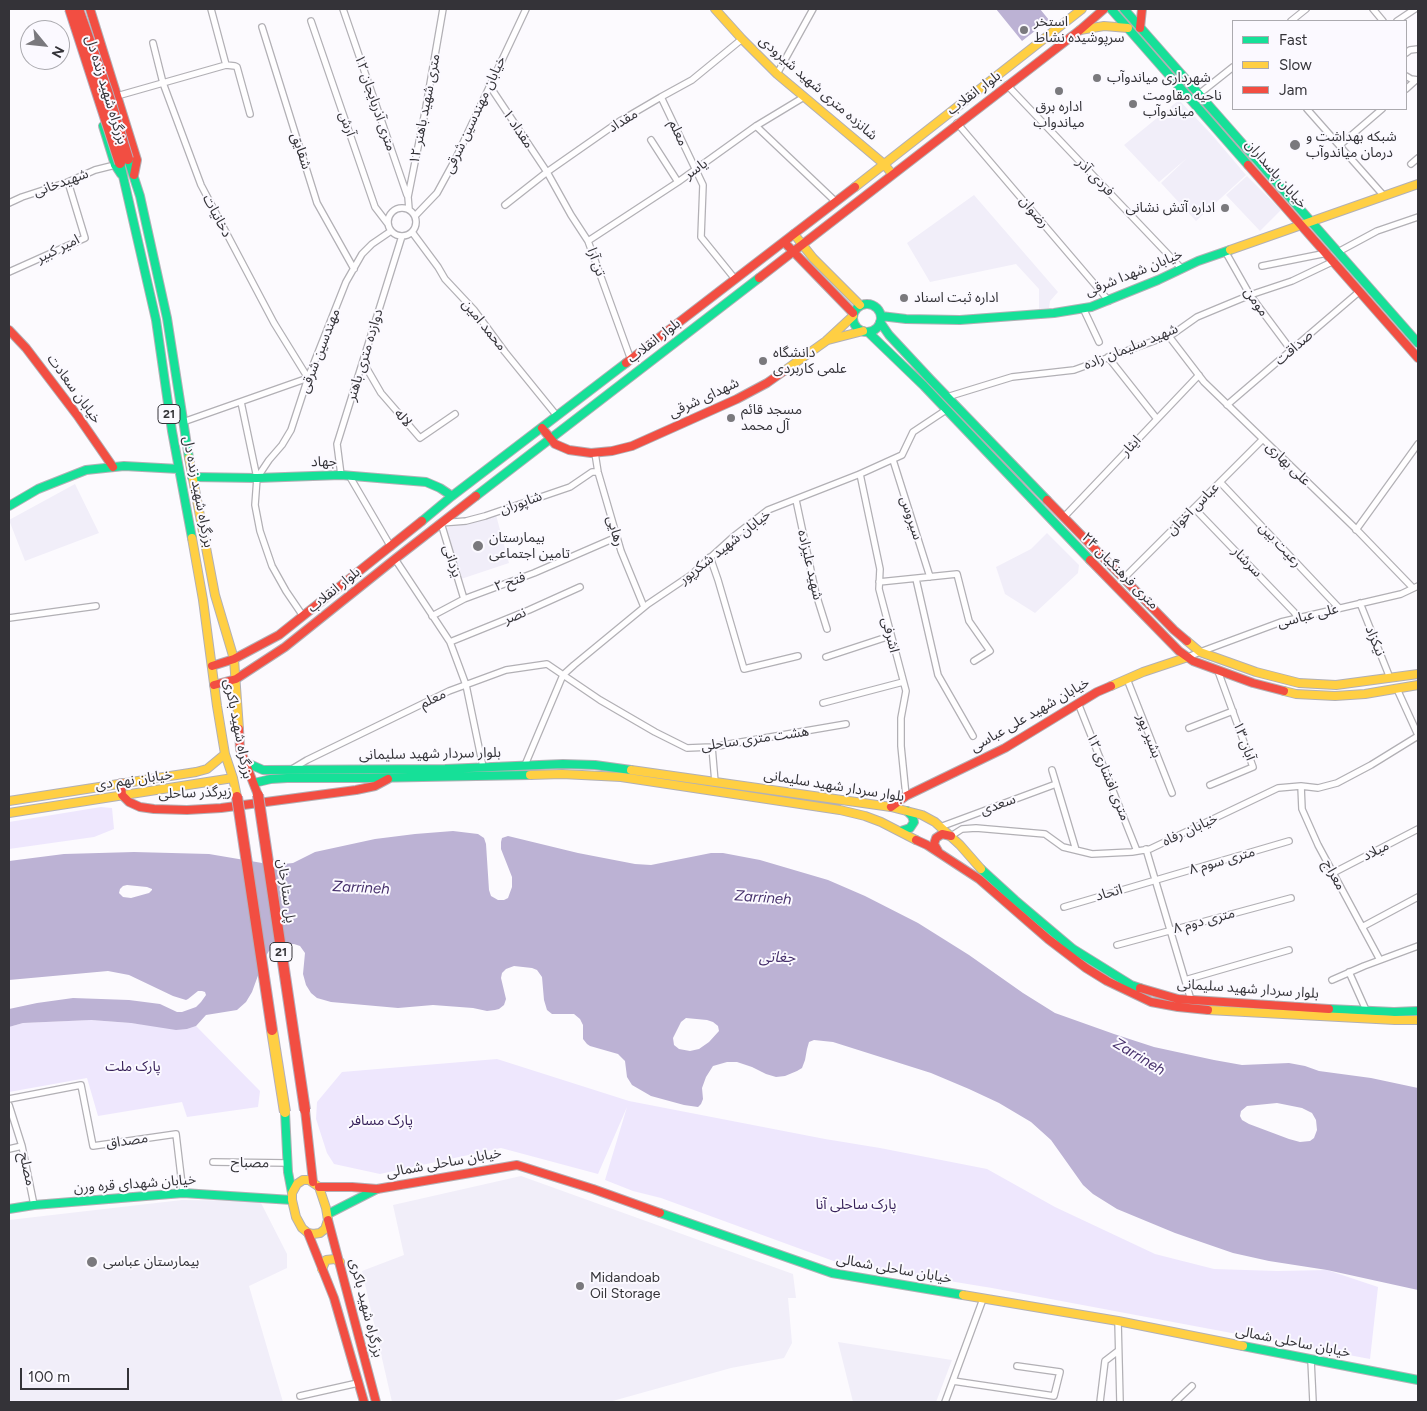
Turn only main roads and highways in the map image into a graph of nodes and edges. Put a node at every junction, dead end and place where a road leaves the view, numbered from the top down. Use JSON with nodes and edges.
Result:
{"nodes":[{"id":1,"x":69,"y":9,"type":"edge"},
{"id":2,"x":78,"y":9,"type":"edge"},
{"id":3,"x":90,"y":9,"type":"edge"},
{"id":4,"x":717,"y":9,"type":"edge"},
{"id":5,"x":1081,"y":9,"type":"edge"},
{"id":6,"x":1104,"y":9,"type":"edge"},
{"id":7,"x":1111,"y":9,"type":"edge"},
{"id":8,"x":1124,"y":9,"type":"edge"},
{"id":9,"x":1142,"y":9,"type":"edge"},
{"id":10,"x":94,"y":20,"type":"junction"},
{"id":11,"x":1066,"y":22,"type":"junction"},
{"id":12,"x":1128,"y":28,"type":"junction"},
{"id":13,"x":1140,"y":28,"type":"junction"},
{"id":14,"x":74,"y":30,"type":"junction"},
{"id":15,"x":1077,"y":32,"type":"junction"},
{"id":16,"x":121,"y":162,"type":"junction"},
{"id":17,"x":884,"y":164,"type":"junction"},
{"id":18,"x":892,"y":174,"type":"junction"},
{"id":19,"x":128,"y":176,"type":"junction"},
{"id":20,"x":1418,"y":184,"type":"edge"},
{"id":21,"x":1307,"y":223,"type":"junction"},
{"id":22,"x":794,"y":234,"type":"junction"},
{"id":23,"x":784,"y":242,"type":"junction"},
{"id":24,"x":802,"y":244,"type":"junction"},
{"id":25,"x":793,"y":252,"type":"junction"},
{"id":26,"x":1333,"y":255,"type":"junction"},
{"id":27,"x":860,"y":305,"type":"junction"},
{"id":28,"x":853,"y":315,"type":"junction"},
{"id":29,"x":881,"y":319,"type":"junction"},
{"id":30,"x":9,"y":330,"type":"edge"},
{"id":31,"x":865,"y":331,"type":"junction"},
{"id":32,"x":826,"y":341,"type":"junction"},
{"id":33,"x":1418,"y":342,"type":"edge"},
{"id":34,"x":1418,"y":358,"type":"edge"},
{"id":35,"x":542,"y":428,"type":"junction"},
{"id":36,"x":551,"y":438,"type":"junction"},
{"id":37,"x":113,"y":467,"type":"junction"},
{"id":38,"x":179,"y":469,"type":"junction"},
{"id":39,"x":192,"y":477,"type":"junction"},
{"id":40,"x":452,"y":496,"type":"junction"},
{"id":41,"x":9,"y":506,"type":"edge"},
{"id":42,"x":1124,"y":578,"type":"junction"},
{"id":43,"x":1115,"y":586,"type":"junction"},
{"id":44,"x":279,"y":635,"type":"junction"},
{"id":45,"x":284,"y":647,"type":"junction"},
{"id":46,"x":1188,"y":657,"type":"junction"},
{"id":47,"x":234,"y":659,"type":"junction"},
{"id":48,"x":212,"y":666,"type":"junction"},
{"id":49,"x":1418,"y":674,"type":"edge"},
{"id":50,"x":236,"y":679,"type":"junction"},
{"id":51,"x":214,"y":685,"type":"junction"},
{"id":52,"x":1418,"y":685,"type":"edge"},
{"id":53,"x":225,"y":754,"type":"junction"},
{"id":54,"x":245,"y":762,"type":"junction"},
{"id":55,"x":319,"y":774,"type":"junction"},
{"id":56,"x":233,"y":778,"type":"junction"},
{"id":57,"x":390,"y":778,"type":"junction"},
{"id":58,"x":121,"y":783,"type":"junction"},
{"id":59,"x":254,"y":783,"type":"junction"},
{"id":60,"x":258,"y":794,"type":"joint"},
{"id":61,"x":122,"y":795,"type":"junction"},
{"id":62,"x":9,"y":801,"type":"edge"},
{"id":63,"x":890,"y":807,"type":"junction"},
{"id":64,"x":907,"y":811,"type":"junction"},
{"id":65,"x":9,"y":813,"type":"edge"},
{"id":66,"x":901,"y":831,"type":"junction"},
{"id":67,"x":951,"y":836,"type":"junction"},
{"id":68,"x":938,"y":852,"type":"junction"},
{"id":69,"x":1418,"y":1011,"type":"edge"},
{"id":70,"x":1418,"y":1020,"type":"edge"},
{"id":71,"x":316,"y":1185,"type":"junction"},
{"id":72,"x":377,"y":1189,"type":"junction"},
{"id":73,"x":292,"y":1197,"type":"junction"},
{"id":74,"x":9,"y":1209,"type":"edge"},
{"id":75,"x":328,"y":1217,"type":"junction"},
{"id":76,"x":308,"y":1233,"type":"junction"},
{"id":77,"x":340,"y":1262,"type":"junction"},
{"id":78,"x":322,"y":1269,"type":"junction"},
{"id":79,"x":1418,"y":1380,"type":"edge"},
{"id":80,"x":364,"y":1402,"type":"edge"},
{"id":81,"x":376,"y":1402,"type":"edge"}],
"edges":[{"from":1,"to":14,"type":"main road","name":"بزرگراه شهید زنده دل"},
{"from":1,"to":16,"type":"main road","number":"21","bridge":true},
{"from":2,"to":16,"type":"main road","number":"21","bridge":true},
{"from":3,"to":10,"type":"main road","name":"بزرگراه شهید زنده دل"},
{"from":4,"to":17,"type":"main road","name":"شانزده متری شهید شیرودی"},
{"from":5,"to":11,"type":"main road","name":"بلوار انقلاب"},
{"from":6,"to":15,"type":"main road","name":"بلوار انقلاب"},
{"from":7,"to":12,"type":"main road","name":"خیابان پاسداران"},
{"from":8,"to":13,"type":"main road","name":"خیابان پاسداران"},
{"from":9,"to":13,"type":"main road"},
{"from":10,"to":14,"type":"main road"},
{"from":10,"to":19,"type":"main road","name":"بزرگراه شهید زنده دل"},
{"from":11,"to":15,"type":"main road"},
{"from":11,"to":17,"type":"main road","name":"بلوار انقلاب"},
{"from":12,"to":15,"type":"main road"},
{"from":12,"to":21,"type":"main road","name":"خیابان پاسداران"},
{"from":13,"to":21,"type":"main road","name":"خیابان پاسداران"},
{"from":14,"to":16,"type":"main road","name":"بزرگراه شهید زنده دل"},
{"from":15,"to":18,"type":"main road","name":"بلوار انقلاب"},
{"from":16,"to":19,"type":"main road","name":"بزرگراه شهید زنده دل","number":"21"},
{"from":16,"to":19,"type":"main road","name":"بزرگراه شهید زنده دل"},
{"from":17,"to":18,"type":"main road","name":"شانزده متری شهید شیرودی"},
{"from":17,"to":22,"type":"main road","name":"بلوار انقلاب"},
{"from":18,"to":24,"type":"main road","name":"بلوار انقلاب"},
{"from":19,"to":38,"type":"main road","name":"بزرگراه شهید زنده دل","number":"21"},
{"from":19,"to":39,"type":"main road","name":"بزرگراه شهید زنده دل","number":"21"},
{"from":20,"to":21,"type":"main road","name":"خیابان شهدا شرقی"},
{"from":21,"to":26,"type":"main road"},
{"from":21,"to":29,"type":"main road","name":"خیابان شهدا شرقی"},
{"from":22,"to":23,"type":"main road","name":"بلوار انقلاب"},
{"from":22,"to":24,"type":"main road"},
{"from":23,"to":25,"type":"main road"},
{"from":23,"to":35,"type":"main road","name":"بلوار انقلاب"},
{"from":24,"to":25,"type":"main road","name":"بلوار انقلاب"},
{"from":24,"to":27,"type":"main road"},
{"from":25,"to":28,"type":"main road"},
{"from":25,"to":36,"type":"main road","name":"بلوار انقلاب"},
{"from":26,"to":33,"type":"main road"},
{"from":26,"to":34,"type":"main road"},
{"from":27,"to":28,"type":"main road"},
{"from":27,"to":29,"type":"main road"},
{"from":28,"to":31,"type":"main road"},
{"from":28,"to":32,"type":"main road","name":"شهدای شرقی"},
{"from":29,"to":31,"type":"main road"},
{"from":29,"to":42,"type":"main road","name":"۲۴ متری فرهنگیان"},
{"from":30,"to":37,"type":"main road","name":"خیابان سعادت"},
{"from":31,"to":32,"type":"main road"},
{"from":31,"to":43,"type":"main road","name":"۲۴ متری فرهنگیان"},
{"from":32,"to":36,"type":"main road","name":"شهدای شرقی"},
{"from":35,"to":36,"type":"main road","name":"شهدای شرقی"},
{"from":35,"to":40,"type":"main road","name":"بلوار انقلاب"},
{"from":36,"to":45,"type":"main road","name":"بلوار انقلاب"},
{"from":37,"to":38,"type":"main road"},
{"from":37,"to":41,"type":"main road"},
{"from":38,"to":48,"type":"main road","name":"بزرگراه شهید زنده دل","number":"21"},
{"from":39,"to":40,"type":"main road","name":"جهاد"},
{"from":39,"to":47,"type":"main road","name":"بزرگراه شهید زنده دل","number":"21"},
{"from":40,"to":44,"type":"main road","name":"بلوار انقلاب"},
{"from":42,"to":43,"type":"main road"},
{"from":42,"to":49,"type":"main road","name":"۲۴ متری فرهنگیان"},
{"from":43,"to":46,"type":"main road","name":"۲۴ متری فرهنگیان"},
{"from":44,"to":45,"type":"main road"},
{"from":44,"to":47,"type":"main road","name":"بلوار انقلاب"},
{"from":45,"to":50,"type":"main road","name":"بلوار انقلاب"},
{"from":46,"to":52,"type":"main road","name":"۲۴ متری فرهنگیان"},
{"from":46,"to":63,"type":"main road","name":"خیابان شهید علی عباسی"},
{"from":47,"to":48,"type":"main road","name":"بلوار انقلاب"},
{"from":47,"to":50,"type":"main road","number":"21"},
{"from":48,"to":51,"type":"main road","name":"بزرگراه شهید باکری","number":"21"},
{"from":50,"to":51,"type":"main road","name":"بلوار انقلاب"},
{"from":50,"to":54,"type":"main road","name":"بزرگراه شهید باکری","number":"21"},
{"from":51,"to":53,"type":"main road","name":"بزرگراه شهید باکری","number":"21"},
{"from":53,"to":56,"type":"main road","name":"بزرگراه شهید باکری","number":"21"},
{"from":53,"to":58,"type":"main road","name":"خیابان نهم دی"},
{"from":54,"to":55,"type":"main road","name":"بلوار سردار شهید سلیمانی"},
{"from":54,"to":59,"type":"main road","name":"بزرگراه شهید باکری","number":"21"},
{"from":55,"to":57,"type":"main road","name":"بلوار سردار شهید سلیمانی"},
{"from":55,"to":59,"type":"main road","name":"بلوار سردار شهید سلیمانی"},
{"from":55,"to":63,"type":"main road","name":"بلوار سردار شهید سلیمانی"},
{"from":56,"to":61,"type":"main road","name":"خیابان نهم دی"},
{"from":56,"to":73,"type":"main road","name":"بزرگراه شهید باکری","number":"21","bridge":true},
{"from":57,"to":61,"type":"main road","name":"زیرگذر ساحلی"},
{"from":57,"to":66,"type":"main road","name":"بلوار سردار شهید سلیمانی"},
{"from":58,"to":61,"type":"main road"},
{"from":58,"to":62,"type":"main road","name":"خیابان نهم دی"},
{"from":59,"to":60,"type":"main road","name":"بزرگراه شهید باکری","number":"21"},
{"from":60,"to":71,"type":"main road","name":"پل ستارخان","number":"21","bridge":true},
{"from":61,"to":65,"type":"main road","name":"خیابان نهم دی"},
{"from":63,"to":64,"type":"main road","name":"بلوار سردار شهید سلیمانی"},
{"from":64,"to":66,"type":"main road"},
{"from":64,"to":67,"type":"main road","name":"بلوار سردار شهید سلیمانی"},
{"from":66,"to":68,"type":"main road","name":"بلوار سردار شهید سلیمانی"},
{"from":67,"to":68,"type":"main road"},
{"from":67,"to":69,"type":"main road","name":"بلوار سردار شهید سلیمانی"},
{"from":68,"to":70,"type":"main road","name":"بلوار سردار شهید سلیمانی"},
{"from":71,"to":72,"type":"main road"},
{"from":71,"to":73,"type":"main road"},
{"from":71,"to":75,"type":"main road","name":"بزرگراه شهید باکری"},
{"from":72,"to":75,"type":"main road"},
{"from":72,"to":79,"type":"main road","name":"خیابان ساحلی شمالی"},
{"from":73,"to":74,"type":"main road","name":"خیابان شهدای قره ورن"},
{"from":73,"to":76,"type":"main road","name":"بزرگراه شهید باکری"},
{"from":75,"to":76,"type":"main road"},
{"from":75,"to":77,"type":"main road","name":"بزرگراه شهید باکری"},
{"from":76,"to":78,"type":"main road","name":"بزرگراه شهید باکری"},
{"from":77,"to":78,"type":"main road"},
{"from":77,"to":81,"type":"main road","name":"بزرگراه شهید باکری"},
{"from":78,"to":80,"type":"main road","name":"بزرگراه شهید باکری"}]}
